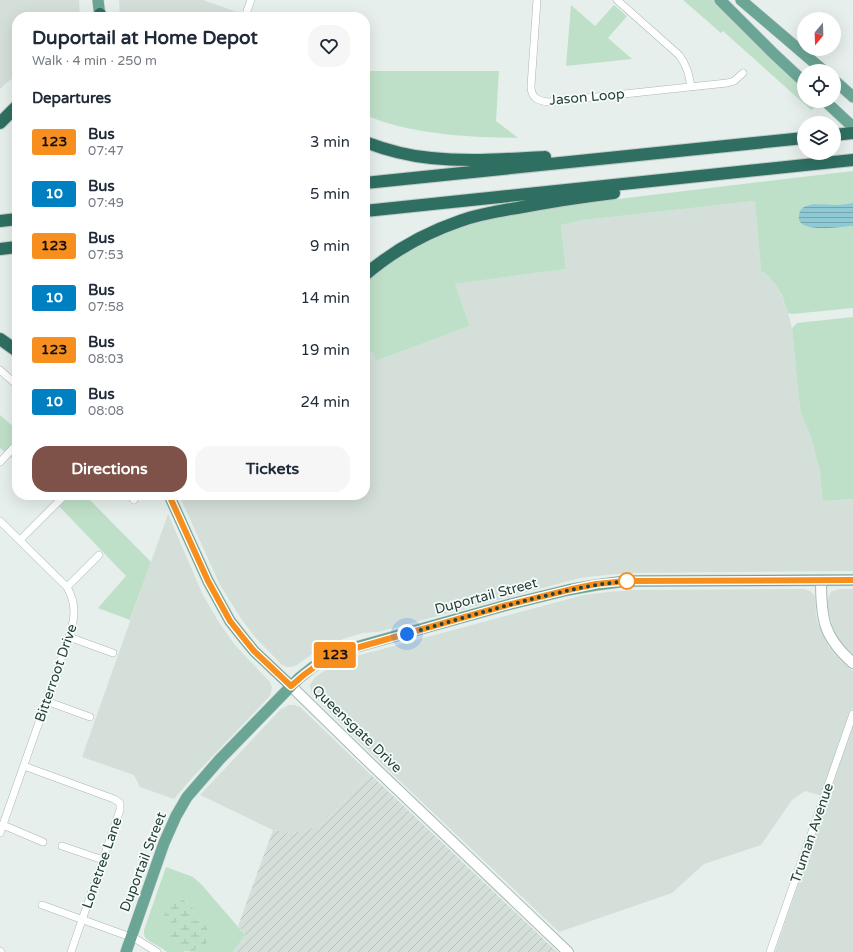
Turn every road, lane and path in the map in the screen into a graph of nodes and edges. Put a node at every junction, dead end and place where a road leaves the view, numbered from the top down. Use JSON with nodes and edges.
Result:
{"nodes":[{"id":1,"x":98,"y":0,"type":"edge"},
{"id":2,"x":251,"y":0,"type":"edge"},
{"id":3,"x":537,"y":0,"type":"edge"},
{"id":4,"x":617,"y":0,"type":"edge"},
{"id":5,"x":720,"y":0,"type":"edge"},
{"id":6,"x":741,"y":0,"type":"edge"},
{"id":7,"x":247,"y":11,"type":"dead end"},
{"id":8,"x":100,"y":12,"type":"edge"},
{"id":9,"x":816,"y":64,"type":"edge"},
{"id":10,"x":743,"y":74,"type":"dead end"},
{"id":11,"x":797,"y":76,"type":"edge"},
{"id":12,"x":841,"y":86,"type":"edge"},
{"id":13,"x":691,"y":87,"type":"junction"},
{"id":14,"x":853,"y":97,"type":"edge"},
{"id":15,"x":833,"y":108,"type":"edge"},
{"id":16,"x":12,"y":111,"type":"edge"},
{"id":17,"x":0,"y":123,"type":"edge"},
{"id":18,"x":853,"y":127,"type":"edge"},
{"id":19,"x":853,"y":133,"type":"edge"},
{"id":20,"x":841,"y":134,"type":"edge"},
{"id":21,"x":797,"y":139,"type":"edge"},
{"id":22,"x":370,"y":144,"type":"edge"},
{"id":23,"x":620,"y":157,"type":"junction"},
{"id":24,"x":853,"y":160,"type":"edge"},
{"id":25,"x":705,"y":176,"type":"junction"},
{"id":26,"x":370,"y":182,"type":"edge"},
{"id":27,"x":370,"y":210,"type":"edge"},
{"id":28,"x":12,"y":220,"type":"edge"},
{"id":29,"x":0,"y":221,"type":"edge"},
{"id":30,"x":12,"y":248,"type":"edge"},
{"id":31,"x":0,"y":249,"type":"edge"},
{"id":32,"x":370,"y":271,"type":"edge"},
{"id":33,"x":0,"y":339,"type":"edge"},
{"id":34,"x":12,"y":347,"type":"edge"},
{"id":35,"x":0,"y":370,"type":"edge"},
{"id":36,"x":12,"y":381,"type":"edge"},
{"id":37,"x":12,"y":449,"type":"edge"},
{"id":38,"x":0,"y":462,"type":"edge"},
{"id":39,"x":60,"y":500,"type":"edge"},
{"id":40,"x":171,"y":500,"type":"edge"},
{"id":41,"x":0,"y":521,"type":"edge"},
{"id":42,"x":20,"y":540,"type":"junction"},
{"id":43,"x":99,"y":555,"type":"dead end"},
{"id":44,"x":821,"y":580,"type":"junction"},
{"id":45,"x":853,"y":580,"type":"edge"},
{"id":46,"x":67,"y":586,"type":"junction"},
{"id":47,"x":69,"y":637,"type":"junction"},
{"id":48,"x":113,"y":654,"type":"dead end"},
{"id":49,"x":853,"y":663,"type":"edge"},
{"id":50,"x":291,"y":686,"type":"junction"},
{"id":51,"x":46,"y":701,"type":"junction"},
{"id":52,"x":853,"y":714,"type":"edge"},
{"id":53,"x":90,"y":717,"type":"dead end"},
{"id":54,"x":24,"y":766,"type":"junction"},
{"id":55,"x":3,"y":819,"type":"edge"},
{"id":56,"x":0,"y":833,"type":"edge"},
{"id":57,"x":43,"y":842,"type":"dead end"},
{"id":58,"x":62,"y":846,"type":"dead end"},
{"id":59,"x":103,"y":860,"type":"junction"},
{"id":60,"x":42,"y":905,"type":"dead end"},
{"id":61,"x":82,"y":920,"type":"junction"},
{"id":62,"x":132,"y":937,"type":"junction"},
{"id":63,"x":71,"y":952,"type":"edge"},
{"id":64,"x":126,"y":952,"type":"edge"},
{"id":65,"x":157,"y":952,"type":"edge"},
{"id":66,"x":568,"y":952,"type":"edge"},
{"id":67,"x":770,"y":952,"type":"edge"}],
"edges":[{"from":1,"to":8,"type":"main road"},
{"from":2,"to":7,"type":"street"},
{"from":3,"to":13,"type":"street","name":"Jason Loop"},
{"from":4,"to":13,"type":"street"},
{"from":5,"to":11,"type":"main road"},
{"from":6,"to":9,"type":"main road"},
{"from":10,"to":13,"type":"street","name":"Jason Loop"},
{"from":12,"to":14,"type":"main road"},
{"from":15,"to":18,"type":"main road"},
{"from":16,"to":17,"type":"highway"},
{"from":19,"to":20,"type":"highway"},
{"from":21,"to":23,"type":"highway"},
{"from":22,"to":23,"type":"highway"},
{"from":23,"to":26,"type":"highway"},
{"from":24,"to":25,"type":"highway"},
{"from":25,"to":27,"type":"highway"},
{"from":25,"to":32,"type":"highway"},
{"from":28,"to":29,"type":"highway"},
{"from":30,"to":31,"type":"highway"},
{"from":33,"to":34,"type":"highway"},
{"from":35,"to":36,"type":"street"},
{"from":37,"to":38,"type":"street"},
{"from":39,"to":42,"type":"street"},
{"from":40,"to":50,"type":"main road","name":"Queensgate Drive"},
{"from":41,"to":42,"type":"street","name":"Bitterroot Drive"},
{"from":42,"to":46,"type":"street","name":"Bitterroot Drive"},
{"from":43,"to":46,"type":"street"},
{"from":44,"to":45,"type":"main road","name":"Duportail Street"},
{"from":44,"to":49,"type":"street"},
{"from":44,"to":50,"type":"main road","name":"Duportail Street"},
{"from":46,"to":47,"type":"street","name":"Bitterroot Drive"},
{"from":47,"to":48,"type":"street"},
{"from":47,"to":51,"type":"street","name":"Bitterroot Drive"},
{"from":50,"to":62,"type":"main road","name":"Duportail Street"},
{"from":50,"to":66,"type":"street","name":"Queensgate Drive"},
{"from":51,"to":53,"type":"street"},
{"from":51,"to":54,"type":"street","name":"Bitterroot Drive"},
{"from":52,"to":67,"type":"street","name":"Truman Avenue"},
{"from":54,"to":55,"type":"street","name":"Bitterroot Drive"},
{"from":54,"to":59,"type":"street","name":"Lonetree Lane"},
{"from":55,"to":56,"type":"street","name":"Bitterroot Drive"},
{"from":55,"to":57,"type":"street"},
{"from":58,"to":59,"type":"street"},
{"from":59,"to":61,"type":"street","name":"Lonetree Lane"},
{"from":60,"to":61,"type":"street"},
{"from":61,"to":62,"type":"street"},
{"from":61,"to":63,"type":"street","name":"Lonetree Lane"},
{"from":62,"to":64,"type":"main road","name":"Duportail Street"},
{"from":62,"to":65,"type":"street"}]}
